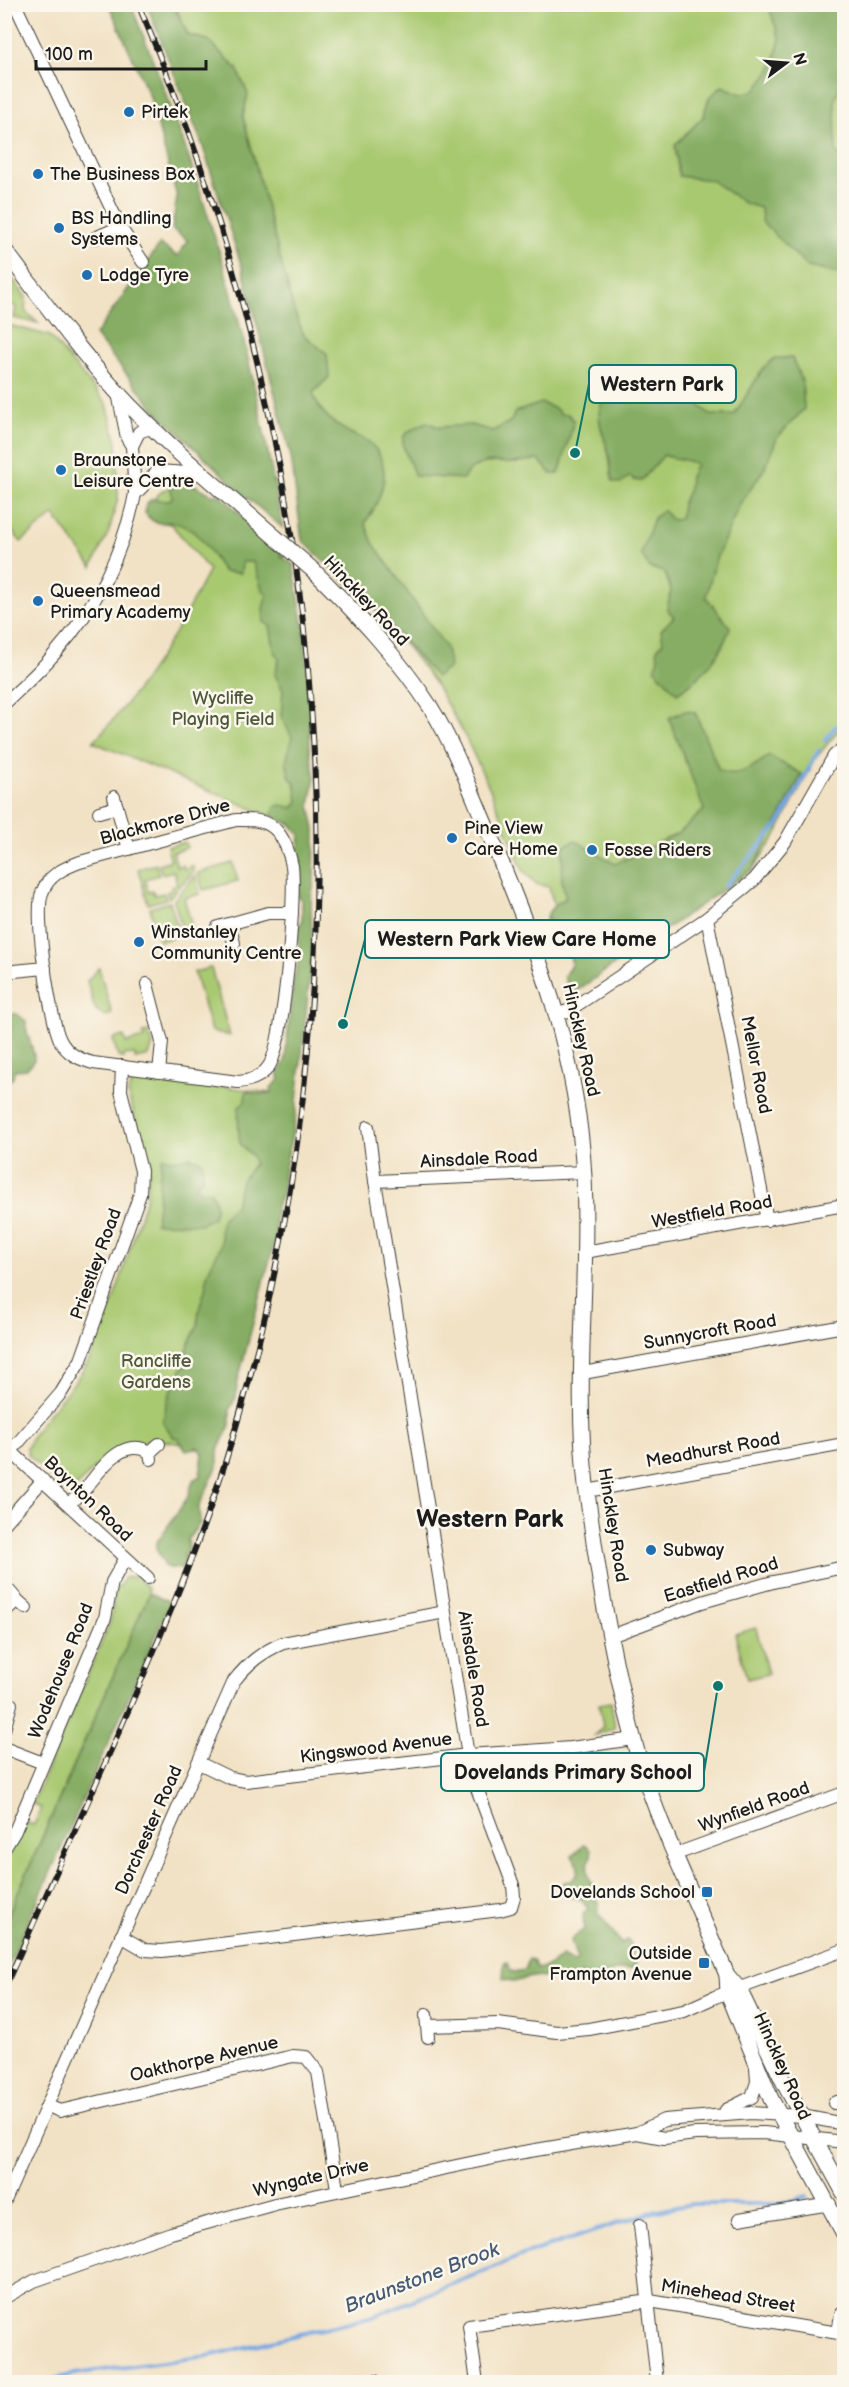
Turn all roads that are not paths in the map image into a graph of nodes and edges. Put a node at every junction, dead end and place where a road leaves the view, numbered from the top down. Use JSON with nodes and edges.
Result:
{"nodes":[{"id":1,"x":15,"y":4,"type":"edge"},
{"id":2,"x":120,"y":227,"type":"junction"},
{"id":3,"x":95,"y":238,"type":"dead end"},
{"id":4,"x":4,"y":249,"type":"edge"},
{"id":5,"x":142,"y":262,"type":"dead end"},
{"id":6,"x":118,"y":393,"type":"junction"},
{"id":7,"x":153,"y":427,"type":"junction"},
{"id":8,"x":171,"y":444,"type":"junction"},
{"id":9,"x":132,"y":446,"type":"junction"},
{"id":10,"x":158,"y":471,"type":"junction"},
{"id":11,"x":202,"y":474,"type":"junction"},
{"id":12,"x":135,"y":494,"type":"junction"},
{"id":13,"x":4,"y":704,"type":"edge"},
{"id":14,"x":844,"y":747,"type":"edge"},
{"id":15,"x":99,"y":812,"type":"dead end"},
{"id":16,"x":129,"y":849,"type":"junction"},
{"id":17,"x":292,"y":913,"type":"junction"},
{"id":18,"x":707,"y":918,"type":"junction"},
{"id":19,"x":234,"y":942,"type":"dead end"},
{"id":20,"x":45,"y":968,"type":"junction"},
{"id":21,"x":4,"y":972,"type":"edge"},
{"id":22,"x":147,"y":984,"type":"dead end"},
{"id":23,"x":558,"y":1014,"type":"junction"},
{"id":24,"x":122,"y":1066,"type":"junction"},
{"id":25,"x":159,"y":1072,"type":"junction"},
{"id":26,"x":368,"y":1127,"type":"dead end"},
{"id":27,"x":584,"y":1172,"type":"junction"},
{"id":28,"x":375,"y":1181,"type":"junction"},
{"id":29,"x":844,"y":1205,"type":"edge"},
{"id":30,"x":767,"y":1220,"type":"junction"},
{"id":31,"x":585,"y":1252,"type":"junction"},
{"id":32,"x":844,"y":1326,"type":"edge"},
{"id":33,"x":583,"y":1372,"type":"junction"},
{"id":34,"x":844,"y":1444,"type":"edge"},
{"id":35,"x":8,"y":1448,"type":"edge"},
{"id":36,"x":153,"y":1452,"type":"dead end"},
{"id":37,"x":43,"y":1480,"type":"junction"},
{"id":38,"x":587,"y":1491,"type":"junction"},
{"id":39,"x":68,"y":1504,"type":"junction"},
{"id":40,"x":4,"y":1524,"type":"edge"},
{"id":41,"x":125,"y":1559,"type":"junction"},
{"id":42,"x":844,"y":1567,"type":"edge"},
{"id":43,"x":148,"y":1578,"type":"dead end"},
{"id":44,"x":4,"y":1585,"type":"edge"},
{"id":45,"x":4,"y":1611,"type":"edge"},
{"id":46,"x":446,"y":1612,"type":"junction"},
{"id":47,"x":611,"y":1636,"type":"junction"},
{"id":48,"x":11,"y":1704,"type":"dead end"},
{"id":49,"x":4,"y":1730,"type":"edge"},
{"id":50,"x":633,"y":1738,"type":"junction"},
{"id":51,"x":4,"y":1748,"type":"edge"},
{"id":52,"x":468,"y":1755,"type":"junction"},
{"id":53,"x":43,"y":1763,"type":"junction"},
{"id":54,"x":199,"y":1763,"type":"junction"},
{"id":55,"x":844,"y":1793,"type":"edge"},
{"id":56,"x":4,"y":1849,"type":"edge"},
{"id":57,"x":676,"y":1854,"type":"junction"},
{"id":58,"x":121,"y":1936,"type":"junction"},
{"id":59,"x":844,"y":1950,"type":"edge"},
{"id":60,"x":734,"y":1991,"type":"junction"},
{"id":61,"x":427,"y":2026,"type":"dead end"},
{"id":62,"x":755,"y":2060,"type":"junction"},
{"id":63,"x":48,"y":2106,"type":"junction"},
{"id":64,"x":779,"y":2114,"type":"junction"},
{"id":65,"x":714,"y":2115,"type":"junction"},
{"id":66,"x":802,"y":2116,"type":"junction"},
{"id":67,"x":844,"y":2124,"type":"edge"},
{"id":68,"x":637,"y":2133,"type":"junction"},
{"id":69,"x":792,"y":2135,"type":"junction"},
{"id":70,"x":816,"y":2137,"type":"junction"},
{"id":71,"x":844,"y":2142,"type":"edge"},
{"id":72,"x":843,"y":2186,"type":"edge"},
{"id":73,"x":338,"y":2189,"type":"junction"},
{"id":74,"x":4,"y":2203,"type":"edge"},
{"id":75,"x":830,"y":2204,"type":"junction"},
{"id":76,"x":739,"y":2219,"type":"dead end"},
{"id":77,"x":640,"y":2225,"type":"dead end"},
{"id":78,"x":844,"y":2234,"type":"edge"},
{"id":79,"x":4,"y":2298,"type":"edge"},
{"id":80,"x":650,"y":2301,"type":"junction"},
{"id":81,"x":841,"y":2314,"type":"dead end"},
{"id":82,"x":841,"y":2333,"type":"edge"},
{"id":83,"x":477,"y":2382,"type":"edge"},
{"id":84,"x":657,"y":2382,"type":"edge"}],
"edges":[{"from":1,"to":2,"type":"street"},
{"from":2,"to":3,"type":"street"},
{"from":2,"to":5,"type":"street"},
{"from":4,"to":6,"type":"main road","name":"Hinckley Road"},
{"from":6,"to":7,"type":"main road","name":"Hinckley Road"},
{"from":6,"to":9,"type":"street"},
{"from":7,"to":8,"type":"main road","name":"Hinckley Road"},
{"from":7,"to":9,"type":"street"},
{"from":8,"to":10,"type":"street"},
{"from":8,"to":11,"type":"main road","name":"Hinckley Road"},
{"from":9,"to":12,"type":"street"},
{"from":10,"to":11,"type":"street"},
{"from":10,"to":12,"type":"street"},
{"from":11,"to":23,"type":"main road","name":"Hinckley Road","bridge":true},
{"from":12,"to":13,"type":"street"},
{"from":14,"to":18,"type":"street"},
{"from":15,"to":16,"type":"street"},
{"from":16,"to":17,"type":"street","name":"Blackmore Drive"},
{"from":16,"to":20,"type":"street","name":"Blackmore Drive"},
{"from":17,"to":19,"type":"street"},
{"from":17,"to":25,"type":"street","name":"Blackmore Drive"},
{"from":18,"to":23,"type":"street"},
{"from":18,"to":30,"type":"street","name":"Mellor Road"},
{"from":20,"to":21,"type":"street"},
{"from":20,"to":24,"type":"street","name":"Blackmore Drive"},
{"from":22,"to":25,"type":"street"},
{"from":23,"to":27,"type":"main road","name":"Hinckley Road"},
{"from":24,"to":25,"type":"street","name":"Blackmore Drive"},
{"from":24,"to":35,"type":"street","name":"Priestley Road"},
{"from":26,"to":28,"type":"street","name":"Ainsdale Road"},
{"from":27,"to":28,"type":"street","name":"Ainsdale Road"},
{"from":27,"to":31,"type":"main road","name":"Hinckley Road"},
{"from":28,"to":46,"type":"street","name":"Ainsdale Road"},
{"from":29,"to":30,"type":"street","name":"Westfield Road"},
{"from":30,"to":31,"type":"street","name":"Westfield Road"},
{"from":31,"to":33,"type":"main road","name":"Hinckley Road"},
{"from":32,"to":33,"type":"street","name":"Sunnycroft Road"},
{"from":33,"to":38,"type":"main road","name":"Hinckley Road"},
{"from":34,"to":38,"type":"street","name":"Meadhurst Road"},
{"from":35,"to":37,"type":"street","name":"Boynton Road"},
{"from":36,"to":39,"type":"street"},
{"from":37,"to":39,"type":"street","name":"Boynton Road"},
{"from":37,"to":40,"type":"street"},
{"from":38,"to":47,"type":"main road","name":"Hinckley Road"},
{"from":39,"to":41,"type":"street","name":"Boynton Road"},
{"from":41,"to":43,"type":"street","name":"Boynton Road"},
{"from":41,"to":53,"type":"street","name":"Wodehouse Road"},
{"from":42,"to":47,"type":"street","name":"Eastfield Road"},
{"from":44,"to":45,"type":"street"},
{"from":46,"to":52,"type":"street","name":"Ainsdale Road"},
{"from":46,"to":54,"type":"street","name":"Dorchester Road"},
{"from":47,"to":50,"type":"main road","name":"Hinckley Road"},
{"from":48,"to":49,"type":"street","name":"Wodehouse Road"},
{"from":50,"to":52,"type":"street","name":"Kingswood Avenue"},
{"from":50,"to":57,"type":"main road","name":"Hinckley Road"},
{"from":51,"to":53,"type":"street","name":"Wodehouse Road"},
{"from":52,"to":54,"type":"street","name":"Kingswood Avenue"},
{"from":52,"to":58,"type":"street","name":"Ainsdale Road"},
{"from":53,"to":56,"type":"street","name":"Wodehouse Road"},
{"from":54,"to":58,"type":"street","name":"Dorchester Road"},
{"from":55,"to":57,"type":"street","name":"Wynfield Road"},
{"from":57,"to":60,"type":"main road","name":"Hinckley Road"},
{"from":58,"to":63,"type":"street","name":"Dorchester Road"},
{"from":59,"to":60,"type":"street"},
{"from":60,"to":61,"type":"street"},
{"from":60,"to":62,"type":"main road","name":"Hinckley Road"},
{"from":60,"to":66,"type":"main road","name":"Hinckley Road"},
{"from":62,"to":64,"type":"main road","name":"Hinckley Road"},
{"from":62,"to":65,"type":"street"},
{"from":63,"to":73,"type":"street","name":"Oakthorpe Avenue"},
{"from":63,"to":74,"type":"street","name":"Dorchester Road"},
{"from":64,"to":65,"type":"street","name":"Wyngate Drive"},
{"from":64,"to":66,"type":"street","name":"Wyngate Drive"},
{"from":64,"to":69,"type":"main road","name":"Hinckley Road"},
{"from":65,"to":68,"type":"street","name":"Wyngate Drive"},
{"from":66,"to":67,"type":"street","name":"Wyngate Drive"},
{"from":66,"to":70,"type":"main road","name":"Hinckley Road"},
{"from":68,"to":69,"type":"street","name":"Wyngate Drive"},
{"from":68,"to":73,"type":"street","name":"Wyngate Drive"},
{"from":69,"to":70,"type":"street","name":"Wyngate Drive"},
{"from":69,"to":75,"type":"main road","name":"Hinckley Road"},
{"from":70,"to":71,"type":"street","name":"Wyngate Drive"},
{"from":70,"to":72,"type":"main road","name":"Hinckley Road"},
{"from":73,"to":79,"type":"street","name":"Wyngate Drive"},
{"from":75,"to":76,"type":"street"},
{"from":75,"to":78,"type":"main road","name":"Hinckley Road"},
{"from":77,"to":80,"type":"street"},
{"from":80,"to":82,"type":"street","name":"Minehead Street"},
{"from":80,"to":83,"type":"street","name":"Minehead Street"},
{"from":80,"to":84,"type":"street"},
{"from":81,"to":82,"type":"street","name":"Minehead Street"}]}
